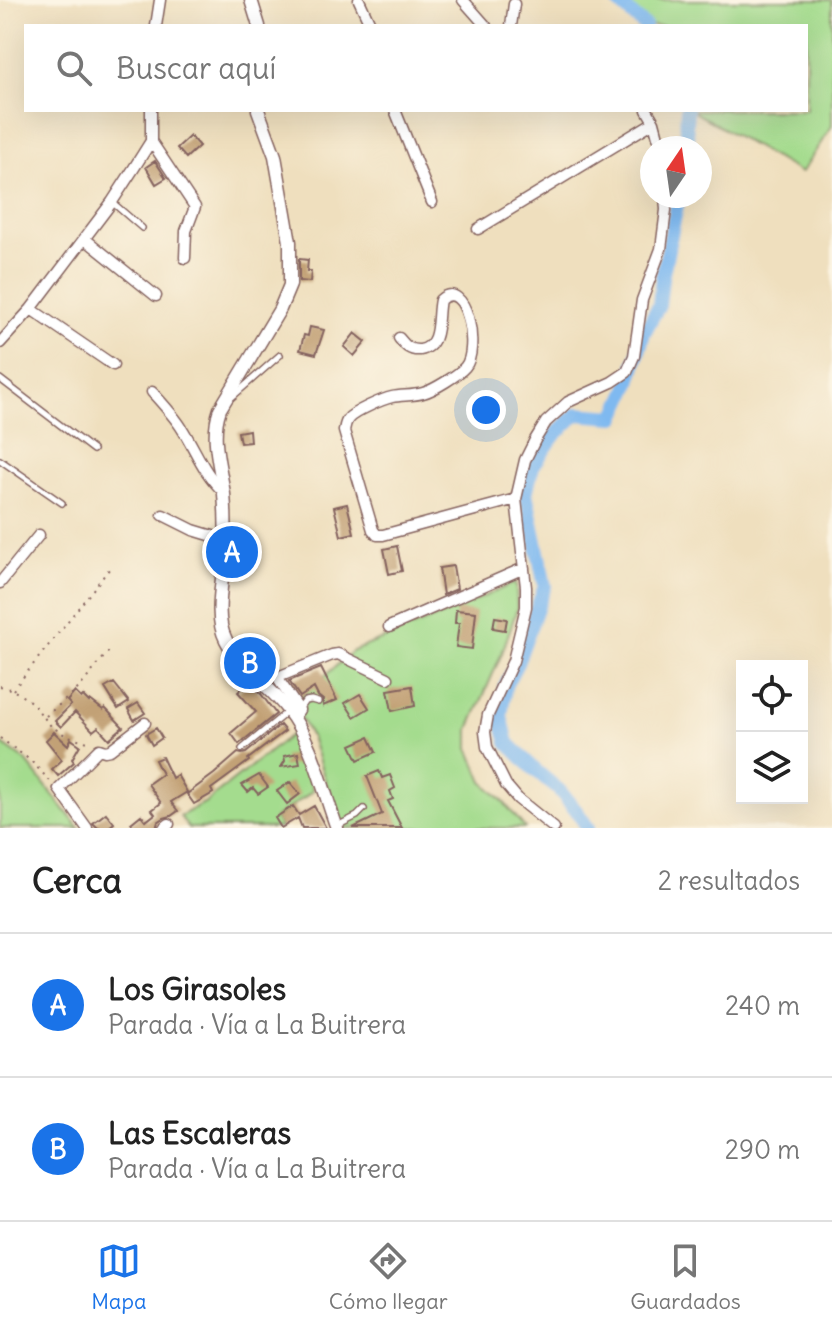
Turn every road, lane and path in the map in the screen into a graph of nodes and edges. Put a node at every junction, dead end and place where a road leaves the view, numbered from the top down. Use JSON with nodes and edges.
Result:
{"nodes":[{"id":1,"x":160,"y":0,"type":"edge"},
{"id":2,"x":251,"y":0,"type":"edge"},
{"id":3,"x":359,"y":0,"type":"edge"},
{"id":4,"x":463,"y":0,"type":"edge"},
{"id":5,"x":514,"y":4,"type":"dead end"},
{"id":6,"x":156,"y":24,"type":"edge"},
{"id":7,"x":258,"y":24,"type":"edge"},
{"id":8,"x":370,"y":24,"type":"edge"},
{"id":9,"x":484,"y":24,"type":"edge"},
{"id":10,"x":511,"y":24,"type":"edge"},
{"id":11,"x":151,"y":112,"type":"edge"},
{"id":12,"x":259,"y":112,"type":"edge"},
{"id":13,"x":396,"y":112,"type":"edge"},
{"id":14,"x":648,"y":112,"type":"edge"},
{"id":15,"x":654,"y":122,"type":"junction"},
{"id":16,"x":658,"y":136,"type":"edge"},
{"id":17,"x":151,"y":141,"type":"junction"},
{"id":18,"x":112,"y":202,"type":"junction"},
{"id":19,"x":432,"y":202,"type":"dead end"},
{"id":20,"x":666,"y":208,"type":"edge"},
{"id":21,"x":142,"y":228,"type":"dead end"},
{"id":22,"x":478,"y":229,"type":"dead end"},
{"id":23,"x":85,"y":239,"type":"junction"},
{"id":24,"x":185,"y":258,"type":"dead end"},
{"id":25,"x":156,"y":296,"type":"dead end"},
{"id":26,"x":31,"y":309,"type":"junction"},
{"id":27,"x":399,"y":338,"type":"dead end"},
{"id":28,"x":0,"y":343,"type":"edge"},
{"id":29,"x":280,"y":355,"type":"dead end"},
{"id":30,"x":113,"y":365,"type":"dead end"},
{"id":31,"x":0,"y":379,"type":"edge"},
{"id":32,"x":152,"y":392,"type":"dead end"},
{"id":33,"x":224,"y":403,"type":"junction"},
{"id":34,"x":93,"y":450,"type":"dead end"},
{"id":35,"x":0,"y":460,"type":"edge"},
{"id":36,"x":224,"y":492,"type":"junction"},
{"id":37,"x":516,"y":499,"type":"junction"},
{"id":38,"x":62,"y":503,"type":"dead end"},
{"id":39,"x":163,"y":515,"type":"dead end"},
{"id":40,"x":39,"y":535,"type":"dead end"},
{"id":41,"x":226,"y":540,"type":"junction"},
{"id":42,"x":110,"y":568,"type":"dead end"},
{"id":43,"x":524,"y":568,"type":"junction"},
{"id":44,"x":0,"y":583,"type":"edge"},
{"id":45,"x":389,"y":627,"type":"dead end"},
{"id":46,"x":109,"y":651,"type":"dead end"},
{"id":47,"x":388,"y":678,"type":"dead end"},
{"id":48,"x":0,"y":686,"type":"edge"},
{"id":49,"x":13,"y":690,"type":"junction"},
{"id":50,"x":318,"y":702,"type":"dead end"},
{"id":51,"x":293,"y":712,"type":"junction"},
{"id":52,"x":45,"y":716,"type":"junction"},
{"id":53,"x":145,"y":723,"type":"dead end"},
{"id":54,"x":0,"y":738,"type":"edge"},
{"id":55,"x":99,"y":749,"type":"junction"},
{"id":56,"x":242,"y":749,"type":"dead end"},
{"id":57,"x":59,"y":789,"type":"junction"},
{"id":58,"x":364,"y":809,"type":"dead end"},
{"id":59,"x":336,"y":827,"type":"edge"},
{"id":60,"x":87,"y":828,"type":"edge"},
{"id":61,"x":554,"y":828,"type":"edge"}],
"edges":[{"from":1,"to":6,"type":"street"},
{"from":2,"to":7,"type":"street"},
{"from":3,"to":8,"type":"street"},
{"from":4,"to":9,"type":"street"},
{"from":5,"to":10,"type":"street"},
{"from":11,"to":17,"type":"street"},
{"from":12,"to":33,"type":"street"},
{"from":13,"to":19,"type":"street"},
{"from":14,"to":15,"type":"street"},
{"from":15,"to":16,"type":"street"},
{"from":15,"to":22,"type":"street"},
{"from":17,"to":18,"type":"street"},
{"from":17,"to":24,"type":"street"},
{"from":18,"to":21,"type":"lane"},
{"from":18,"to":23,"type":"street"},
{"from":20,"to":37,"type":"street"},
{"from":23,"to":25,"type":"street"},
{"from":23,"to":26,"type":"street"},
{"from":26,"to":28,"type":"street"},
{"from":26,"to":30,"type":"street"},
{"from":27,"to":37,"type":"street"},
{"from":29,"to":33,"type":"lane"},
{"from":31,"to":34,"type":"lane"},
{"from":32,"to":36,"type":"street"},
{"from":33,"to":36,"type":"street"},
{"from":35,"to":38,"type":"lane"},
{"from":36,"to":41,"type":"street"},
{"from":37,"to":43,"type":"street"},
{"from":39,"to":41,"type":"street"},
{"from":40,"to":44,"type":"street"},
{"from":41,"to":51,"type":"street"},
{"from":42,"to":49,"type":"path"},
{"from":43,"to":45,"type":"street"},
{"from":43,"to":61,"type":"street"},
{"from":46,"to":52,"type":"path"},
{"from":47,"to":51,"type":"street"},
{"from":48,"to":49,"type":"path"},
{"from":49,"to":52,"type":"path"},
{"from":50,"to":51,"type":"lane"},
{"from":51,"to":56,"type":"lane"},
{"from":51,"to":59,"type":"street"},
{"from":52,"to":55,"type":"path"},
{"from":53,"to":55,"type":"street"},
{"from":54,"to":57,"type":"path"},
{"from":55,"to":57,"type":"street"},
{"from":57,"to":60,"type":"street"},
{"from":58,"to":59,"type":"lane"}]}
